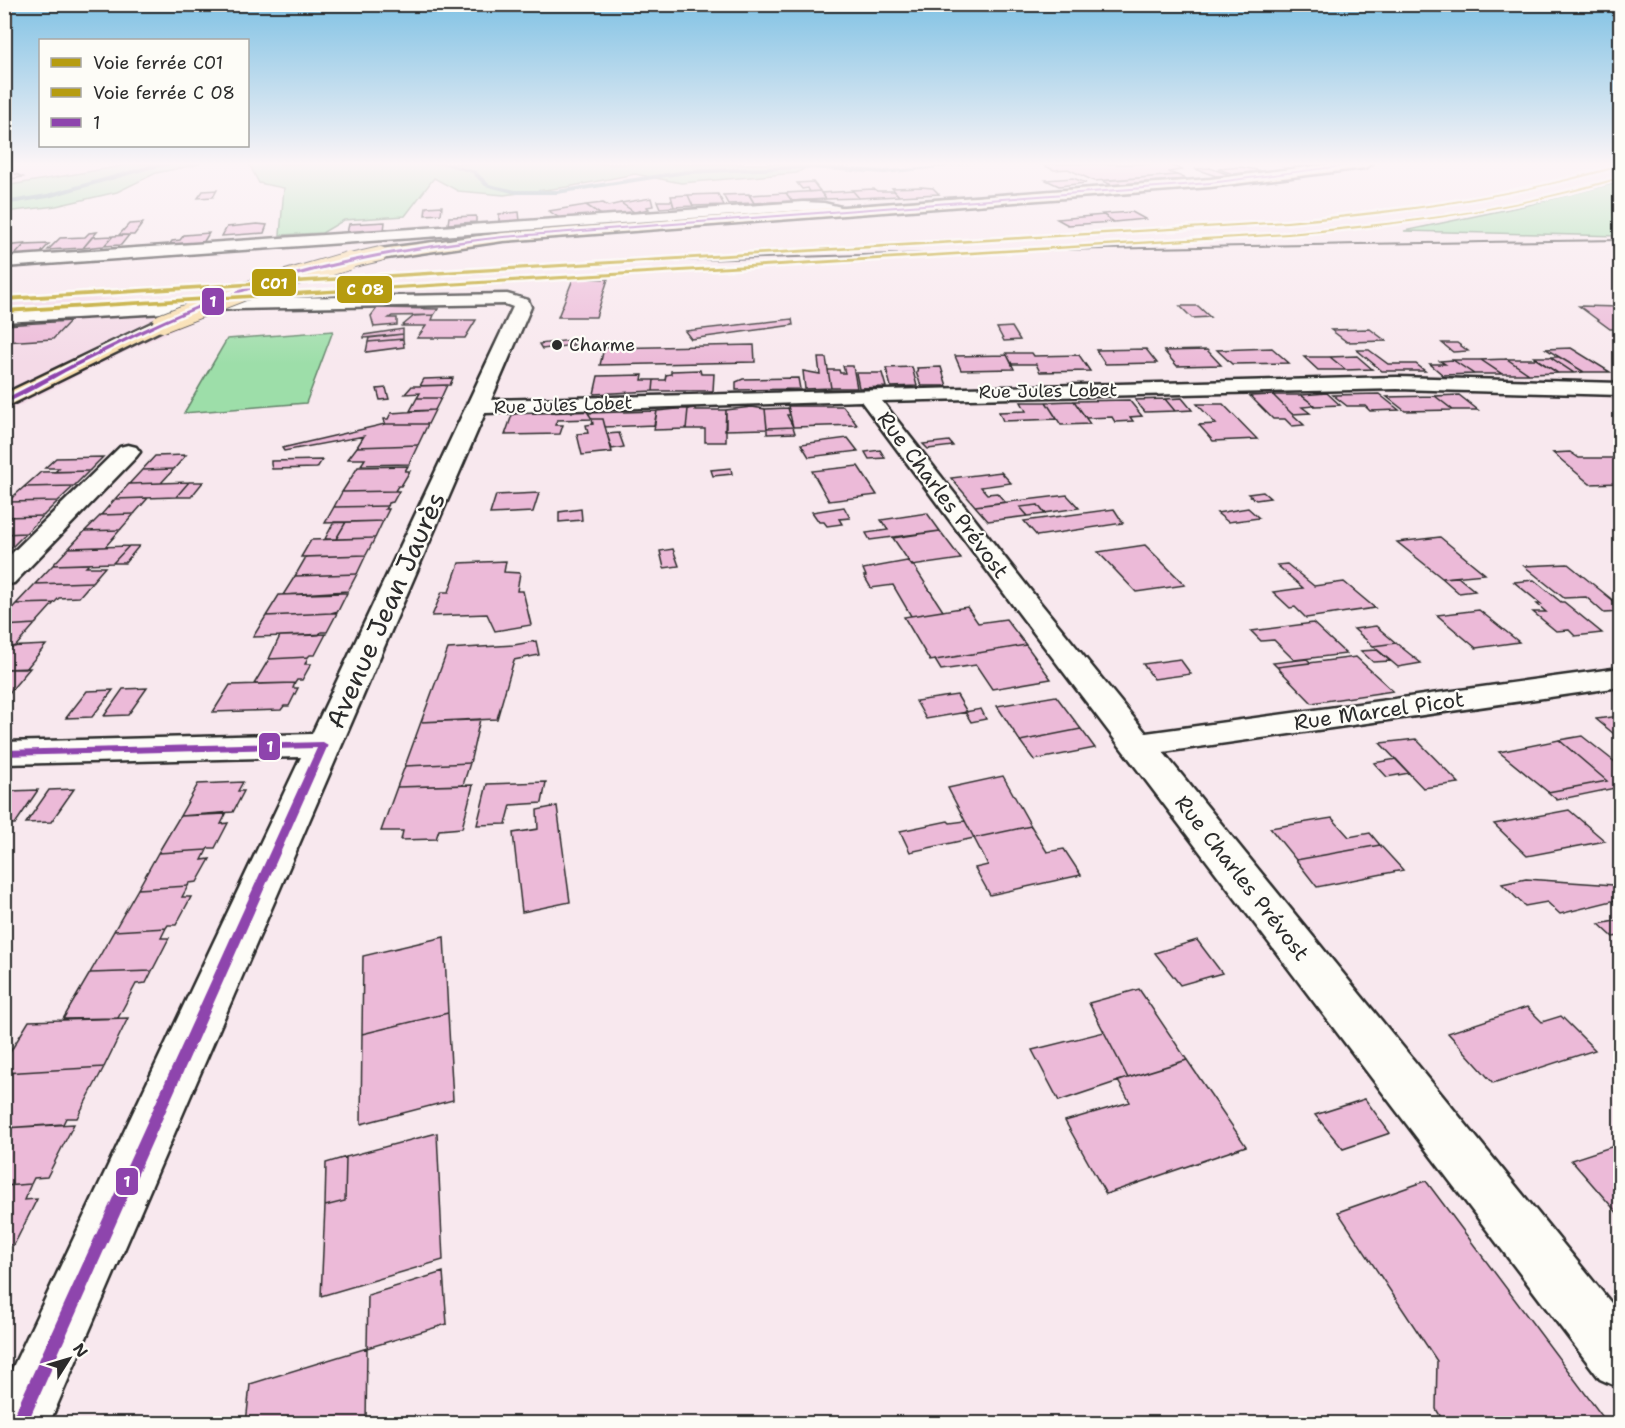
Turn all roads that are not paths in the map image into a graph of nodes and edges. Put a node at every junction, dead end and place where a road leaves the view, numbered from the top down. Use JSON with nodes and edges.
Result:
{"nodes":[{"id":1,"x":455,"y":231,"type":"edge"},
{"id":2,"x":585,"y":231,"type":"edge"},
{"id":3,"x":4,"y":262,"type":"edge"},
{"id":4,"x":4,"y":317,"type":"edge"},
{"id":5,"x":1620,"y":389,"type":"edge"},
{"id":6,"x":867,"y":395,"type":"junction"},
{"id":7,"x":4,"y":402,"type":"edge"},
{"id":8,"x":476,"y":407,"type":"junction"},
{"id":9,"x":128,"y":452,"type":"dead end"},
{"id":10,"x":4,"y":577,"type":"edge"},
{"id":11,"x":1620,"y":677,"type":"edge"},
{"id":12,"x":323,"y":745,"type":"junction"},
{"id":13,"x":1137,"y":745,"type":"junction"},
{"id":14,"x":4,"y":753,"type":"edge"},
{"id":15,"x":1620,"y":1359,"type":"edge"},
{"id":16,"x":18,"y":1424,"type":"edge"}],
"edges":[{"from":1,"to":3,"type":"street"},
{"from":2,"to":7,"type":"main road","bridge":true},
{"from":4,"to":8,"type":"street","name":"Avenue Jean Jaurès"},
{"from":5,"to":6,"type":"street","name":"Rue Jules Lobet"},
{"from":6,"to":8,"type":"street","name":"Rue Jules Lobet"},
{"from":6,"to":13,"type":"street","name":"Rue Charles Prévost"},
{"from":8,"to":12,"type":"street","name":"Avenue Jean Jaurès"},
{"from":9,"to":10,"type":"street"},
{"from":11,"to":13,"type":"street","name":"Rue Marcel Picot"},
{"from":12,"to":14,"type":"street"},
{"from":12,"to":16,"type":"street","name":"Avenue Jean Jaurès"},
{"from":13,"to":15,"type":"street","name":"Rue Charles Prévost"}]}
